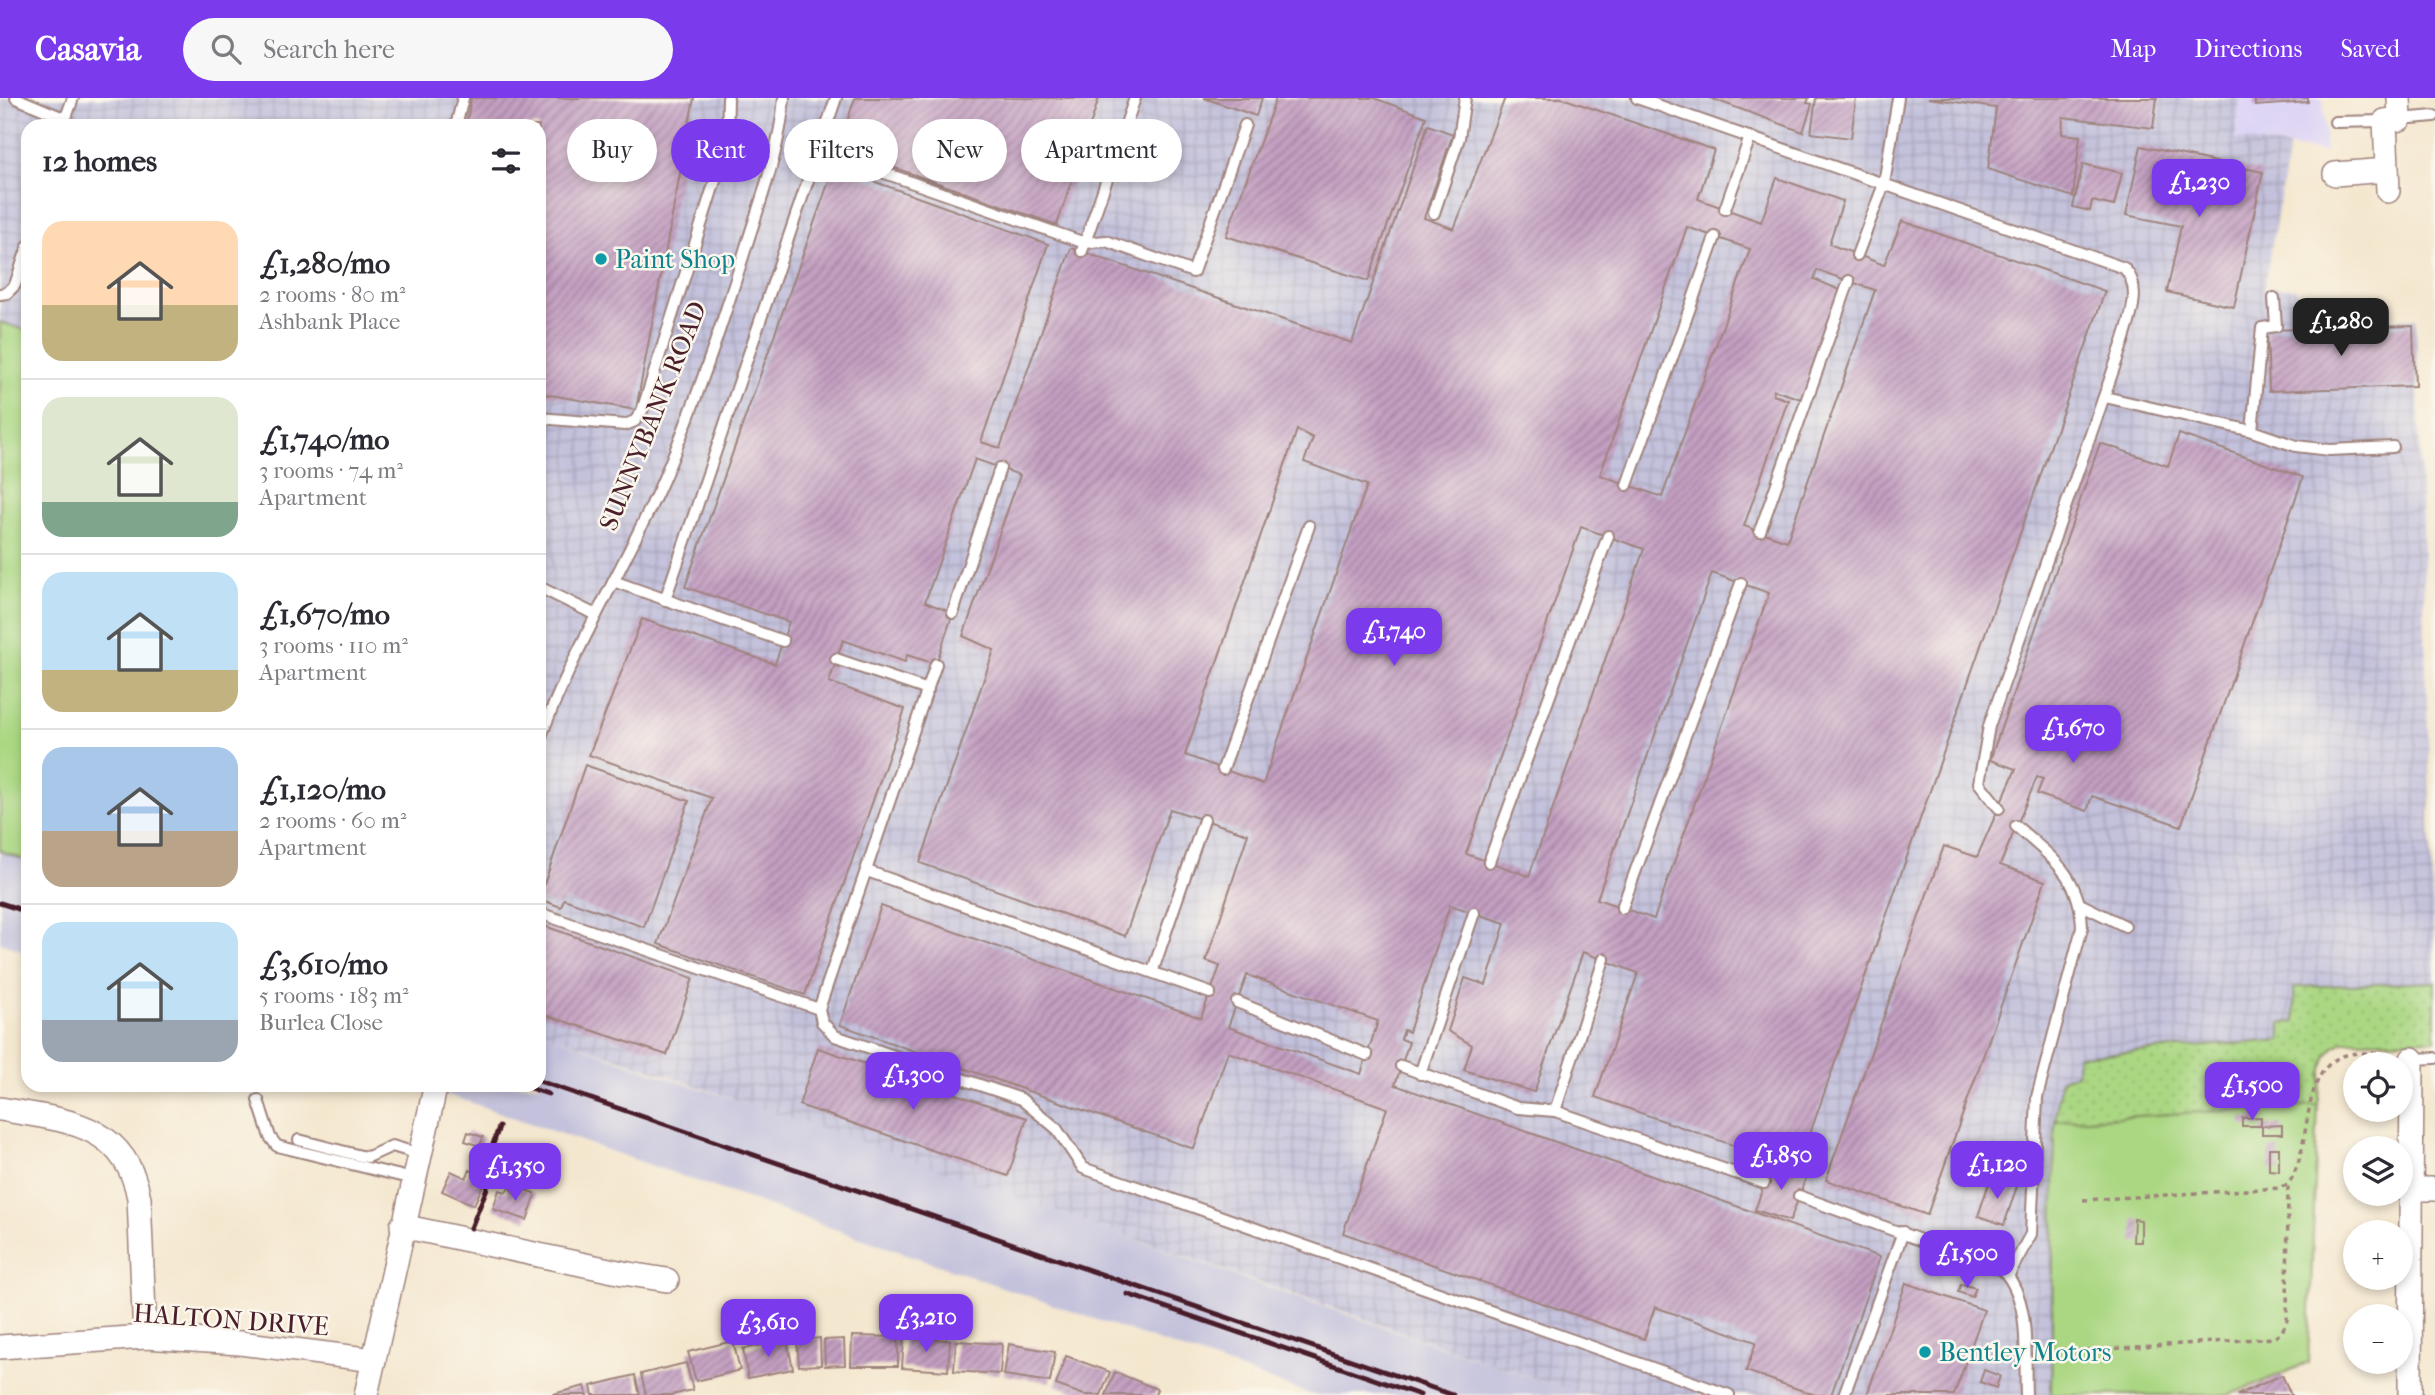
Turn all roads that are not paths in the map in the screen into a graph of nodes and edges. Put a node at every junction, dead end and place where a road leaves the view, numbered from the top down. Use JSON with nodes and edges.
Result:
{"nodes":[{"id":1,"x":16,"y":98,"type":"edge"},
{"id":2,"x":73,"y":98,"type":"edge"},
{"id":3,"x":463,"y":98,"type":"edge"},
{"id":4,"x":728,"y":98,"type":"edge"},
{"id":5,"x":784,"y":98,"type":"edge"},
{"id":6,"x":836,"y":98,"type":"edge"},
{"id":7,"x":1135,"y":98,"type":"edge"},
{"id":8,"x":1465,"y":98,"type":"edge"},
{"id":9,"x":1637,"y":98,"type":"edge"},
{"id":10,"x":1898,"y":98,"type":"edge"},
{"id":11,"x":2395,"y":113,"type":"edge"},
{"id":12,"x":2434,"y":116,"type":"edge"},
{"id":13,"x":57,"y":119,"type":"edge"},
{"id":14,"x":66,"y":119,"type":"edge"},
{"id":15,"x":458,"y":119,"type":"edge"},
{"id":16,"x":829,"y":119,"type":"edge"},
{"id":17,"x":2335,"y":122,"type":"dead end"},
{"id":18,"x":1245,"y":125,"type":"dead end"},
{"id":19,"x":1750,"y":137,"type":"junction"},
{"id":20,"x":2335,"y":174,"type":"dead end"},
{"id":21,"x":898,"y":179,"type":"edge"},
{"id":22,"x":808,"y":182,"type":"edge"},
{"id":23,"x":1884,"y":184,"type":"junction"},
{"id":24,"x":1725,"y":209,"type":"dead end"},
{"id":25,"x":1434,"y":214,"type":"dead end"},
{"id":26,"x":1715,"y":237,"type":"dead end"},
{"id":27,"x":1084,"y":247,"type":"junction"},
{"id":28,"x":1857,"y":255,"type":"dead end"},
{"id":29,"x":21,"y":267,"type":"edge"},
{"id":30,"x":1849,"y":281,"type":"dead end"},
{"id":31,"x":0,"y":294,"type":"edge"},
{"id":32,"x":2274,"y":298,"type":"dead end"},
{"id":33,"x":2105,"y":397,"type":"junction"},
{"id":34,"x":546,"y":419,"type":"edge"},
{"id":35,"x":2252,"y":431,"type":"junction"},
{"id":36,"x":2393,"y":447,"type":"dead end"},
{"id":37,"x":1000,"y":468,"type":"dead end"},
{"id":38,"x":1627,"y":485,"type":"dead end"},
{"id":39,"x":1309,"y":526,"type":"dead end"},
{"id":40,"x":1760,"y":531,"type":"dead end"},
{"id":41,"x":1608,"y":536,"type":"dead end"},
{"id":42,"x":613,"y":581,"type":"junction"},
{"id":43,"x":1741,"y":583,"type":"dead end"},
{"id":44,"x":546,"y":590,"type":"edge"},
{"id":45,"x":665,"y":600,"type":"junction"},
{"id":46,"x":953,"y":613,"type":"dead end"},
{"id":47,"x":596,"y":615,"type":"junction"},
{"id":48,"x":783,"y":641,"type":"dead end"},
{"id":49,"x":836,"y":659,"type":"dead end"},
{"id":50,"x":936,"y":664,"type":"dead end"},
{"id":51,"x":928,"y":691,"type":"junction"},
{"id":52,"x":546,"y":726,"type":"edge"},
{"id":53,"x":1223,"y":769,"type":"dead end"},
{"id":54,"x":1999,"y":808,"type":"dead end"},
{"id":55,"x":1204,"y":820,"type":"dead end"},
{"id":56,"x":2017,"y":826,"type":"dead end"},
{"id":57,"x":1489,"y":862,"type":"dead end"},
{"id":58,"x":867,"y":871,"type":"junction"},
{"id":59,"x":2082,"y":905,"type":"junction"},
{"id":60,"x":1622,"y":908,"type":"dead end"},
{"id":61,"x":1474,"y":913,"type":"dead end"},
{"id":62,"x":546,"y":915,"type":"edge"},
{"id":63,"x":2124,"y":926,"type":"dead end"},
{"id":64,"x":1604,"y":959,"type":"dead end"},
{"id":65,"x":1153,"y":970,"type":"junction"},
{"id":66,"x":1210,"y":993,"type":"dead end"},
{"id":67,"x":1237,"y":1002,"type":"dead end"},
{"id":68,"x":819,"y":1009,"type":"junction"},
{"id":69,"x":1367,"y":1055,"type":"dead end"},
{"id":70,"x":2435,"y":1058,"type":"edge"},
{"id":71,"x":2413,"y":1059,"type":"edge"},
{"id":72,"x":1401,"y":1066,"type":"dead end"},
{"id":73,"x":2413,"y":1070,"type":"edge"},
{"id":74,"x":1420,"y":1073,"type":"junction"},
{"id":75,"x":434,"y":1092,"type":"edge"},
{"id":76,"x":258,"y":1100,"type":"dead end"},
{"id":77,"x":0,"y":1109,"type":"edge"},
{"id":78,"x":1555,"y":1111,"type":"junction"},
{"id":79,"x":299,"y":1140,"type":"dead end"},
{"id":80,"x":419,"y":1153,"type":"junction"},
{"id":81,"x":413,"y":1179,"type":"junction"},
{"id":82,"x":1764,"y":1183,"type":"dead end"},
{"id":83,"x":2424,"y":1189,"type":"edge"},
{"id":84,"x":1799,"y":1196,"type":"dead end"},
{"id":85,"x":402,"y":1226,"type":"junction"},
{"id":86,"x":1903,"y":1232,"type":"junction"},
{"id":87,"x":2008,"y":1276,"type":"junction"},
{"id":88,"x":667,"y":1280,"type":"dead end"},
{"id":89,"x":145,"y":1337,"type":"junction"},
{"id":90,"x":0,"y":1347,"type":"edge"},
{"id":91,"x":374,"y":1360,"type":"junction"},
{"id":92,"x":366,"y":1395,"type":"edge"},
{"id":93,"x":1729,"y":1395,"type":"edge"},
{"id":94,"x":1844,"y":1395,"type":"edge"},
{"id":95,"x":2026,"y":1395,"type":"edge"},
{"id":96,"x":2410,"y":1395,"type":"edge"}],
"edges":[{"from":1,"to":13,"type":"lane"},
{"from":2,"to":14,"type":"lane"},
{"from":3,"to":15,"type":"lane"},
{"from":4,"to":34,"type":"lane"},
{"from":5,"to":42,"type":"lane","name":"SUNNYBANK ROAD"},
{"from":6,"to":16,"type":"lane"},
{"from":7,"to":27,"type":"lane"},
{"from":8,"to":25,"type":"lane"},
{"from":9,"to":19,"type":"lane"},
{"from":10,"to":23,"type":"lane"},
{"from":11,"to":12,"type":"lane"},
{"from":11,"to":17,"type":"lane"},
{"from":11,"to":20,"type":"street"},
{"from":18,"to":27,"type":"lane"},
{"from":19,"to":23,"type":"lane"},
{"from":19,"to":24,"type":"lane"},
{"from":21,"to":27,"type":"lane"},
{"from":22,"to":45,"type":"lane"},
{"from":23,"to":28,"type":"lane"},
{"from":23,"to":33,"type":"lane"},
{"from":26,"to":38,"type":"lane"},
{"from":29,"to":31,"type":"lane"},
{"from":30,"to":40,"type":"lane"},
{"from":32,"to":35,"type":"lane"},
{"from":33,"to":35,"type":"lane"},
{"from":33,"to":54,"type":"lane"},
{"from":35,"to":36,"type":"lane"},
{"from":37,"to":46,"type":"lane"},
{"from":39,"to":53,"type":"lane"},
{"from":41,"to":57,"type":"lane"},
{"from":42,"to":45,"type":"lane"},
{"from":42,"to":47,"type":"lane","name":"SUNNYBANK ROAD"},
{"from":43,"to":60,"type":"lane"},
{"from":44,"to":47,"type":"lane"},
{"from":45,"to":48,"type":"lane"},
{"from":47,"to":52,"type":"lane","name":"SUNNYBANK ROAD"},
{"from":49,"to":51,"type":"lane"},
{"from":50,"to":51,"type":"lane"},
{"from":51,"to":58,"type":"lane"},
{"from":55,"to":65,"type":"lane"},
{"from":56,"to":59,"type":"lane"},
{"from":58,"to":65,"type":"lane"},
{"from":58,"to":68,"type":"lane"},
{"from":59,"to":63,"type":"lane"},
{"from":59,"to":87,"type":"lane"},
{"from":61,"to":74,"type":"lane"},
{"from":62,"to":68,"type":"lane"},
{"from":64,"to":78,"type":"lane"},
{"from":65,"to":66,"type":"lane"},
{"from":67,"to":69,"type":"lane"},
{"from":68,"to":93,"type":"lane"},
{"from":70,"to":71,"type":"lane"},
{"from":72,"to":74,"type":"lane"},
{"from":73,"to":83,"type":"street"},
{"from":74,"to":78,"type":"lane"},
{"from":75,"to":80,"type":"street"},
{"from":76,"to":81,"type":"lane"},
{"from":77,"to":89,"type":"street"},
{"from":78,"to":82,"type":"lane"},
{"from":79,"to":80,"type":"lane"},
{"from":80,"to":81,"type":"street"},
{"from":81,"to":85,"type":"street"},
{"from":83,"to":96,"type":"street"},
{"from":84,"to":86,"type":"lane"},
{"from":85,"to":88,"type":"street"},
{"from":85,"to":91,"type":"street"},
{"from":86,"to":87,"type":"lane"},
{"from":86,"to":94,"type":"lane"},
{"from":87,"to":95,"type":"lane"},
{"from":89,"to":90,"type":"street","name":"HALTON DRIVE"},
{"from":89,"to":91,"type":"street","name":"HALTON DRIVE"},
{"from":91,"to":92,"type":"street"}]}
